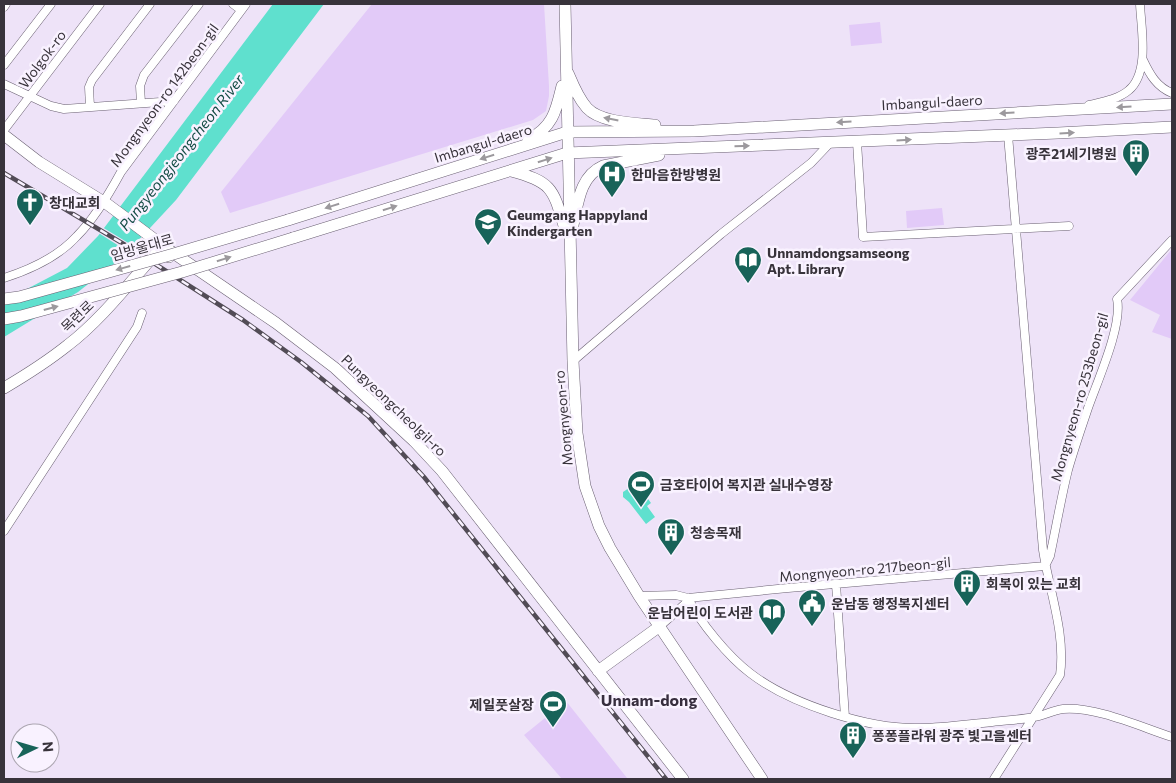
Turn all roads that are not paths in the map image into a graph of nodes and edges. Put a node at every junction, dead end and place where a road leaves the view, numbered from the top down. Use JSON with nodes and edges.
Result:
{"nodes":[{"id":1,"x":6,"y":4,"type":"edge"},
{"id":2,"x":51,"y":4,"type":"edge"},
{"id":3,"x":100,"y":4,"type":"edge"},
{"id":4,"x":150,"y":4,"type":"edge"},
{"id":5,"x":198,"y":4,"type":"edge"},
{"id":6,"x":232,"y":4,"type":"edge"},
{"id":7,"x":565,"y":4,"type":"edge"},
{"id":8,"x":1140,"y":4,"type":"edge"},
{"id":9,"x":4,"y":7,"type":"edge"},
{"id":10,"x":244,"y":7,"type":"edge"},
{"id":11,"x":1143,"y":60,"type":"junction"},
{"id":12,"x":4,"y":65,"type":"edge"},
{"id":13,"x":566,"y":70,"type":"junction"},
{"id":14,"x":4,"y":84,"type":"edge"},
{"id":15,"x":1172,"y":93,"type":"edge"},
{"id":16,"x":30,"y":96,"type":"junction"},
{"id":17,"x":174,"y":101,"type":"junction"},
{"id":18,"x":141,"y":103,"type":"junction"},
{"id":19,"x":1172,"y":104,"type":"edge"},
{"id":20,"x":90,"y":107,"type":"junction"},
{"id":21,"x":1073,"y":109,"type":"junction"},
{"id":22,"x":1172,"y":127,"type":"edge"},
{"id":23,"x":4,"y":130,"type":"edge"},
{"id":24,"x":694,"y":130,"type":"junction"},
{"id":25,"x":567,"y":132,"type":"junction"},
{"id":26,"x":4,"y":135,"type":"edge"},
{"id":27,"x":1008,"y":135,"type":"junction"},
{"id":28,"x":857,"y":142,"type":"junction"},
{"id":29,"x":830,"y":143,"type":"junction"},
{"id":30,"x":693,"y":148,"type":"junction"},
{"id":31,"x":509,"y":150,"type":"junction"},
{"id":32,"x":567,"y":153,"type":"junction"},
{"id":33,"x":510,"y":171,"type":"junction"},
{"id":34,"x":105,"y":203,"type":"junction"},
{"id":35,"x":288,"y":220,"type":"joint"},
{"id":36,"x":1069,"y":226,"type":"dead end"},
{"id":37,"x":1016,"y":228,"type":"junction"},
{"id":38,"x":1172,"y":240,"type":"edge"},
{"id":39,"x":570,"y":242,"type":"junction"},
{"id":40,"x":162,"y":249,"type":"junction"},
{"id":41,"x":4,"y":278,"type":"edge"},
{"id":42,"x":4,"y":300,"type":"edge"},
{"id":43,"x":142,"y":313,"type":"dead end"},
{"id":44,"x":4,"y":319,"type":"edge"},
{"id":45,"x":573,"y":361,"type":"junction"},
{"id":46,"x":4,"y":388,"type":"edge"},
{"id":47,"x":4,"y":531,"type":"edge"},
{"id":48,"x":1045,"y":566,"type":"junction"},
{"id":49,"x":836,"y":584,"type":"junction"},
{"id":50,"x":639,"y":596,"type":"junction"},
{"id":51,"x":688,"y":598,"type":"junction"},
{"id":52,"x":660,"y":626,"type":"junction"},
{"id":53,"x":598,"y":671,"type":"junction"},
{"id":54,"x":845,"y":717,"type":"junction"},
{"id":55,"x":1034,"y":717,"type":"junction"},
{"id":56,"x":1172,"y":737,"type":"edge"},
{"id":57,"x":683,"y":779,"type":"edge"},
{"id":58,"x":762,"y":779,"type":"edge"},
{"id":59,"x":994,"y":779,"type":"edge"}],
"edges":[{"from":1,"to":9,"type":"street"},
{"from":2,"to":12,"type":"street"},
{"from":3,"to":16,"type":"street","name":"Wolgok-ro"},
{"from":4,"to":20,"type":"street"},
{"from":5,"to":18,"type":"street"},
{"from":6,"to":10,"type":"street"},
{"from":7,"to":13,"type":"main road","name":"Mongnyeon-ro"},
{"from":8,"to":11,"type":"street"},
{"from":10,"to":17,"type":"street","name":"Mongnyeon-ro 142beon-gil"},
{"from":11,"to":15,"type":"street"},
{"from":11,"to":21,"type":"street"},
{"from":24,"to":13,"type":"main road","one_way":true},
{"from":13,"to":25,"type":"main road","name":"Mongnyeon-ro"},
{"from":13,"to":31,"type":"main road"},
{"from":14,"to":16,"type":"street"},
{"from":16,"to":20,"type":"street"},
{"from":16,"to":23,"type":"street","name":"Wolgok-ro"},
{"from":17,"to":18,"type":"street"},
{"from":17,"to":34,"type":"street","name":"Mongnyeon-ro 142beon-gil"},
{"from":18,"to":20,"type":"street"},
{"from":19,"to":21,"type":"main road","name":"Imbangul-daero","one_way":true},
{"from":21,"to":24,"type":"main road","name":"Imbangul-daero","one_way":true},
{"from":27,"to":22,"type":"main road","one_way":true},
{"from":24,"to":25,"type":"main road","name":"Imbangul-daero"},
{"from":24,"to":30,"type":"main road"},
{"from":25,"to":31,"type":"main road","name":"Imbangul-daero"},
{"from":25,"to":32,"type":"main road","name":"Mongnyeon-ro"},
{"from":26,"to":34,"type":"main road"},
{"from":28,"to":27,"type":"main road","one_way":true},
{"from":27,"to":37,"type":"street"},
{"from":28,"to":29,"type":"main road"},
{"from":28,"to":37,"type":"street"},
{"from":30,"to":29,"type":"main road","one_way":true},
{"from":29,"to":45,"type":"street"},
{"from":30,"to":32,"type":"main road"},
{"from":30,"to":39,"type":"main road"},
{"from":31,"to":35,"type":"main road","name":"Imbangul-daero","one_way":true},
{"from":33,"to":32,"type":"main road","one_way":true},
{"from":32,"to":39,"type":"main road","name":"Mongnyeon-ro"},
{"from":33,"to":39,"type":"main road"},
{"from":44,"to":33,"type":"main road","one_way":true,"bridge":true},
{"from":34,"to":40,"type":"main road","name":"Pungyeongcheolgil-ro"},
{"from":34,"to":41,"type":"street","name":"Mongnyeon-ro 142beon-gil"},
{"from":35,"to":42,"type":"main road","name":"임방울대로","one_way":true,"bridge":true},
{"from":36,"to":37,"type":"street"},
{"from":37,"to":48,"type":"street"},
{"from":38,"to":48,"type":"street","name":"Mongnyeon-ro 253beon-gil"},
{"from":39,"to":45,"type":"main road","name":"Mongnyeon-ro"},
{"from":40,"to":46,"type":"main road","name":"목련로"},
{"from":40,"to":53,"type":"main road","name":"Pungyeongcheolgil-ro"},
{"from":43,"to":47,"type":"street"},
{"from":45,"to":50,"type":"main road","name":"Mongnyeon-ro"},
{"from":48,"to":49,"type":"street","name":"Mongnyeon-ro 217beon-gil"},
{"from":48,"to":55,"type":"street"},
{"from":49,"to":51,"type":"street","name":"Mongnyeon-ro 217beon-gil"},
{"from":49,"to":54,"type":"street"},
{"from":50,"to":51,"type":"street","name":"Mongnyeon-ro 217beon-gil"},
{"from":50,"to":52,"type":"main road","name":"Mongnyeon-ro"},
{"from":51,"to":52,"type":"street"},
{"from":51,"to":54,"type":"street"},
{"from":52,"to":53,"type":"main road"},
{"from":52,"to":58,"type":"main road","name":"Mongnyeon-ro"},
{"from":53,"to":57,"type":"main road","name":"Pungyeongcheolgil-ro"},
{"from":54,"to":55,"type":"street"},
{"from":55,"to":56,"type":"street"},
{"from":55,"to":59,"type":"street"}]}
